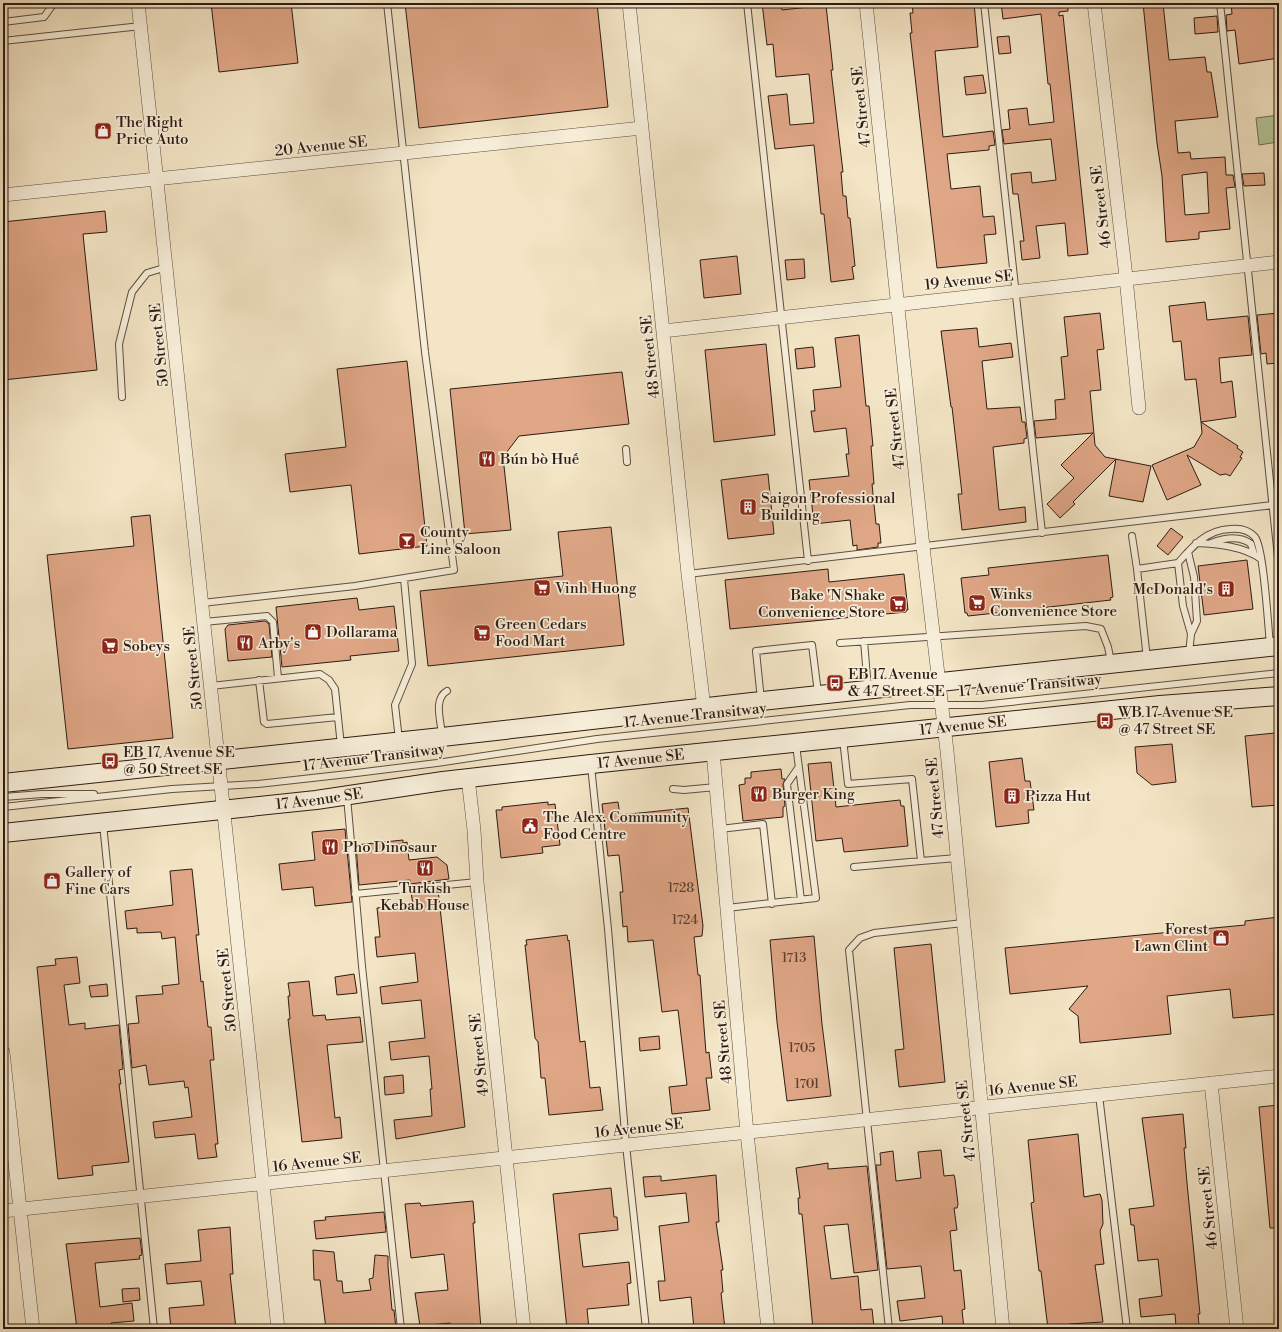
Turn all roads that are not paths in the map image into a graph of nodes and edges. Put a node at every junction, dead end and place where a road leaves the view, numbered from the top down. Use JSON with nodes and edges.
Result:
{"nodes":[{"id":1,"x":54,"y":3,"type":"edge"},
{"id":2,"x":138,"y":3,"type":"edge"},
{"id":3,"x":387,"y":3,"type":"edge"},
{"id":4,"x":629,"y":3,"type":"edge"},
{"id":5,"x":747,"y":3,"type":"edge"},
{"id":6,"x":866,"y":3,"type":"edge"},
{"id":7,"x":984,"y":3,"type":"edge"},
{"id":8,"x":1094,"y":3,"type":"edge"},
{"id":9,"x":1220,"y":3,"type":"edge"},
{"id":10,"x":3,"y":22,"type":"edge"},
{"id":11,"x":141,"y":26,"type":"junction"},
{"id":12,"x":3,"y":41,"type":"edge"},
{"id":13,"x":642,"y":128,"type":"junction"},
{"id":14,"x":403,"y":153,"type":"junction"},
{"id":15,"x":158,"y":179,"type":"junction"},
{"id":16,"x":3,"y":195,"type":"edge"},
{"id":17,"x":1279,"y":262,"type":"edge"},
{"id":18,"x":1248,"y":266,"type":"junction"},
{"id":19,"x":167,"y":267,"type":"junction"},
{"id":20,"x":1126,"y":279,"type":"junction"},
{"id":21,"x":1015,"y":292,"type":"junction"},
{"id":22,"x":898,"y":304,"type":"junction"},
{"id":23,"x":781,"y":317,"type":"junction"},
{"id":24,"x":663,"y":331,"type":"junction"},
{"id":25,"x":122,"y":397,"type":"dead end"},
{"id":26,"x":1139,"y":408,"type":"dead end"},
{"id":27,"x":626,"y":449,"type":"dead end"},
{"id":28,"x":627,"y":462,"type":"dead end"},
{"id":29,"x":1274,"y":505,"type":"junction"},
{"id":30,"x":1042,"y":533,"type":"junction"},
{"id":31,"x":1132,"y":536,"type":"dead end"},
{"id":32,"x":1196,"y":543,"type":"junction"},
{"id":33,"x":1210,"y":544,"type":"junction"},
{"id":34,"x":923,"y":547,"type":"junction"},
{"id":35,"x":1188,"y":552,"type":"junction"},
{"id":36,"x":1254,"y":554,"type":"junction"},
{"id":37,"x":1261,"y":559,"type":"junction"},
{"id":38,"x":808,"y":561,"type":"junction"},
{"id":39,"x":1178,"y":563,"type":"junction"},
{"id":40,"x":1279,"y":567,"type":"edge"},
{"id":41,"x":1137,"y":569,"type":"junction"},
{"id":42,"x":688,"y":574,"type":"junction"},
{"id":43,"x":404,"y":579,"type":"junction"},
{"id":44,"x":202,"y":603,"type":"junction"},
{"id":45,"x":204,"y":622,"type":"junction"},
{"id":46,"x":1192,"y":634,"type":"junction"},
{"id":47,"x":934,"y":637,"type":"junction"},
{"id":48,"x":864,"y":641,"type":"junction"},
{"id":49,"x":840,"y":643,"type":"dead end"},
{"id":50,"x":1275,"y":647,"type":"edge"},
{"id":51,"x":1189,"y":656,"type":"junction"},
{"id":52,"x":1148,"y":660,"type":"junction"},
{"id":53,"x":1111,"y":664,"type":"junction"},
{"id":54,"x":1279,"y":673,"type":"edge"},
{"id":55,"x":278,"y":678,"type":"junction"},
{"id":56,"x":259,"y":680,"type":"junction"},
{"id":57,"x":939,"y":682,"type":"junction"},
{"id":58,"x":211,"y":686,"type":"junction"},
{"id":59,"x":868,"y":690,"type":"junction"},
{"id":60,"x":447,"y":691,"type":"dead end"},
{"id":61,"x":818,"y":695,"type":"junction"},
{"id":62,"x":1279,"y":696,"type":"edge"},
{"id":63,"x":761,"y":701,"type":"junction"},
{"id":64,"x":941,"y":705,"type":"junction"},
{"id":65,"x":704,"y":708,"type":"junction"},
{"id":66,"x":338,"y":717,"type":"junction"},
{"id":67,"x":944,"y":728,"type":"junction"},
{"id":68,"x":442,"y":738,"type":"junction"},
{"id":69,"x":843,"y":738,"type":"junction"},
{"id":70,"x":399,"y":742,"type":"junction"},
{"id":71,"x":795,"y":743,"type":"junction"},
{"id":72,"x":342,"y":748,"type":"junction"},
{"id":73,"x":713,"y":752,"type":"junction"},
{"id":74,"x":219,"y":761,"type":"junction"},
{"id":75,"x":591,"y":764,"type":"junction"},
{"id":76,"x":798,"y":768,"type":"junction"},
{"id":77,"x":468,"y":778,"type":"junction"},
{"id":78,"x":3,"y":783,"type":"edge"},
{"id":79,"x":222,"y":786,"type":"junction"},
{"id":80,"x":716,"y":787,"type":"junction"},
{"id":81,"x":674,"y":789,"type":"dead end"},
{"id":82,"x":116,"y":795,"type":"junction"},
{"id":83,"x":346,"y":796,"type":"junction"},
{"id":84,"x":3,"y":797,"type":"edge"},
{"id":85,"x":3,"y":807,"type":"edge"},
{"id":86,"x":225,"y":809,"type":"junction"},
{"id":87,"x":102,"y":823,"type":"junction"},
{"id":88,"x":720,"y":829,"type":"junction"},
{"id":89,"x":3,"y":833,"type":"edge"},
{"id":90,"x":957,"y":858,"type":"junction"},
{"id":91,"x":921,"y":861,"type":"junction"},
{"id":92,"x":854,"y":867,"type":"dead end"},
{"id":93,"x":477,"y":882,"type":"junction"},
{"id":94,"x":356,"y":894,"type":"junction"},
{"id":95,"x":801,"y":900,"type":"junction"},
{"id":96,"x":772,"y":904,"type":"junction"},
{"id":97,"x":727,"y":908,"type":"junction"},
{"id":98,"x":963,"y":923,"type":"junction"},
{"id":99,"x":3,"y":1052,"type":"edge"},
{"id":100,"x":1279,"y":1076,"type":"edge"},
{"id":101,"x":1211,"y":1083,"type":"junction"},
{"id":102,"x":1099,"y":1095,"type":"junction"},
{"id":103,"x":980,"y":1108,"type":"junction"},
{"id":104,"x":867,"y":1120,"type":"junction"},
{"id":105,"x":747,"y":1133,"type":"junction"},
{"id":106,"x":626,"y":1145,"type":"junction"},
{"id":107,"x":506,"y":1158,"type":"junction"},
{"id":108,"x":384,"y":1171,"type":"junction"},
{"id":109,"x":263,"y":1184,"type":"junction"},
{"id":110,"x":140,"y":1197,"type":"junction"},
{"id":111,"x":20,"y":1210,"type":"junction"},
{"id":112,"x":3,"y":1211,"type":"edge"},
{"id":113,"x":33,"y":1329,"type":"edge"},
{"id":114,"x":154,"y":1329,"type":"edge"},
{"id":115,"x":278,"y":1329,"type":"edge"},
{"id":116,"x":401,"y":1329,"type":"edge"},
{"id":117,"x":524,"y":1329,"type":"edge"},
{"id":118,"x":646,"y":1329,"type":"edge"},
{"id":119,"x":768,"y":1329,"type":"edge"},
{"id":120,"x":889,"y":1329,"type":"edge"},
{"id":121,"x":1004,"y":1329,"type":"edge"},
{"id":122,"x":1127,"y":1329,"type":"edge"},
{"id":123,"x":1237,"y":1329,"type":"edge"}],
"edges":[{"from":1,"to":10,"type":"lane"},
{"from":2,"to":11,"type":"street","name":"50 Street SE"},
{"from":3,"to":14,"type":"lane"},
{"from":4,"to":13,"type":"street","name":"48 Street SE"},
{"from":5,"to":23,"type":"lane"},
{"from":6,"to":22,"type":"street","name":"47 Street SE"},
{"from":7,"to":21,"type":"lane"},
{"from":8,"to":20,"type":"street","name":"46 Street SE"},
{"from":9,"to":18,"type":"lane"},
{"from":11,"to":12,"type":"lane"},
{"from":11,"to":15,"type":"street","name":"50 Street SE"},
{"from":13,"to":14,"type":"street","name":"20 Avenue SE"},
{"from":13,"to":24,"type":"street","name":"48 Street SE"},
{"from":14,"to":15,"type":"street","name":"20 Avenue SE"},
{"from":14,"to":43,"type":"lane"},
{"from":15,"to":16,"type":"street","name":"20 Avenue SE"},
{"from":15,"to":19,"type":"street","name":"50 Street SE"},
{"from":17,"to":18,"type":"street","name":"19 Avenue SE"},
{"from":18,"to":20,"type":"street","name":"19 Avenue SE"},
{"from":18,"to":29,"type":"lane"},
{"from":19,"to":25,"type":"lane"},
{"from":19,"to":44,"type":"street","name":"50 Street SE"},
{"from":20,"to":21,"type":"street","name":"19 Avenue SE"},
{"from":20,"to":26,"type":"street","name":"46 Street SE"},
{"from":21,"to":22,"type":"street","name":"19 Avenue SE"},
{"from":21,"to":30,"type":"lane"},
{"from":22,"to":23,"type":"street","name":"19 Avenue SE"},
{"from":22,"to":34,"type":"street","name":"47 Street SE"},
{"from":23,"to":24,"type":"street","name":"19 Avenue SE"},
{"from":23,"to":38,"type":"lane"},
{"from":24,"to":42,"type":"street","name":"48 Street SE"},
{"from":27,"to":28,"type":"lane"},
{"from":29,"to":30,"type":"lane"},
{"from":29,"to":40,"type":"lane"},
{"from":30,"to":34,"type":"lane"},
{"from":31,"to":41,"type":"lane"},
{"from":32,"to":33,"type":"lane"},
{"from":32,"to":35,"type":"lane"},
{"from":32,"to":37,"type":"lane"},
{"from":33,"to":36,"type":"lane"},
{"from":33,"to":36,"type":"lane"},
{"from":34,"to":38,"type":"lane"},
{"from":34,"to":47,"type":"street","name":"47 Street SE"},
{"from":35,"to":39,"type":"lane"},
{"from":35,"to":46,"type":"lane"},
{"from":36,"to":37,"type":"lane"},
{"from":37,"to":50,"type":"lane"},
{"from":38,"to":42,"type":"lane"},
{"from":39,"to":41,"type":"lane"},
{"from":39,"to":46,"type":"lane"},
{"from":41,"to":52,"type":"lane"},
{"from":42,"to":65,"type":"street","name":"48 Street SE"},
{"from":43,"to":44,"type":"lane"},
{"from":43,"to":70,"type":"lane"},
{"from":44,"to":45,"type":"street","name":"50 Street SE"},
{"from":45,"to":55,"type":"lane"},
{"from":45,"to":58,"type":"street","name":"50 Street SE"},
{"from":46,"to":51,"type":"lane"},
{"from":47,"to":48,"type":"lane"},
{"from":47,"to":53,"type":"lane"},
{"from":47,"to":57,"type":"street","name":"47 Street SE"},
{"from":48,"to":49,"type":"lane"},
{"from":48,"to":59,"type":"lane"},
{"from":50,"to":51,"type":"main road"},
{"from":51,"to":52,"type":"main road"},
{"from":52,"to":53,"type":"main road"},
{"from":53,"to":57,"type":"main road"},
{"from":54,"to":64,"type":"lane","name":"17 Avenue Transitway"},
{"from":55,"to":56,"type":"lane"},
{"from":55,"to":66,"type":"lane"},
{"from":56,"to":58,"type":"lane"},
{"from":56,"to":66,"type":"lane"},
{"from":57,"to":59,"type":"main road"},
{"from":57,"to":64,"type":"street","name":"47 Street SE"},
{"from":58,"to":74,"type":"street","name":"50 Street SE"},
{"from":59,"to":61,"type":"main road"},
{"from":60,"to":68,"type":"lane"},
{"from":61,"to":63,"type":"main road"},
{"from":61,"to":63,"type":"lane"},
{"from":62,"to":67,"type":"main road","name":"17 Avenue SE"},
{"from":63,"to":65,"type":"main road"},
{"from":64,"to":67,"type":"street","name":"47 Street SE"},
{"from":64,"to":79,"type":"lane","name":"17 Avenue Transitway"},
{"from":65,"to":68,"type":"main road"},
{"from":66,"to":72,"type":"lane"},
{"from":67,"to":69,"type":"main road","name":"17 Avenue SE"},
{"from":67,"to":90,"type":"street","name":"47 Street SE"},
{"from":68,"to":70,"type":"main road"},
{"from":69,"to":71,"type":"main road","name":"17 Avenue SE"},
{"from":69,"to":91,"type":"lane"},
{"from":70,"to":72,"type":"main road"},
{"from":71,"to":73,"type":"main road","name":"17 Avenue SE"},
{"from":71,"to":76,"type":"lane"},
{"from":72,"to":74,"type":"main road"},
{"from":73,"to":75,"type":"main road","name":"17 Avenue SE"},
{"from":73,"to":80,"type":"street","name":"48 Street SE"},
{"from":74,"to":78,"type":"main road"},
{"from":74,"to":79,"type":"street","name":"50 Street SE"},
{"from":75,"to":77,"type":"main road","name":"17 Avenue SE"},
{"from":75,"to":106,"type":"lane"},
{"from":76,"to":95,"type":"lane"},
{"from":76,"to":95,"type":"lane"},
{"from":77,"to":83,"type":"main road","name":"17 Avenue SE"},
{"from":77,"to":93,"type":"street","name":"49 Street SE"},
{"from":79,"to":82,"type":"lane","name":"17 Avenue Transitway"},
{"from":79,"to":86,"type":"street","name":"50 Street SE"},
{"from":80,"to":81,"type":"lane"},
{"from":80,"to":88,"type":"street","name":"48 Street SE"},
{"from":82,"to":84,"type":"lane","name":"17 Avenue Transitway"},
{"from":82,"to":85,"type":"lane","name":"17 Avenue Transitway"},
{"from":83,"to":86,"type":"main road","name":"17 Avenue SE"},
{"from":83,"to":94,"type":"lane"},
{"from":86,"to":87,"type":"main road","name":"17 Avenue SE"},
{"from":86,"to":109,"type":"street","name":"50 Street SE"},
{"from":87,"to":89,"type":"main road","name":"17 Avenue SE"},
{"from":87,"to":110,"type":"lane"},
{"from":88,"to":96,"type":"lane"},
{"from":88,"to":97,"type":"street","name":"48 Street SE"},
{"from":90,"to":91,"type":"lane"},
{"from":90,"to":98,"type":"street","name":"47 Street SE"},
{"from":91,"to":92,"type":"lane"},
{"from":93,"to":94,"type":"lane"},
{"from":93,"to":107,"type":"street","name":"49 Street SE"},
{"from":94,"to":108,"type":"lane"},
{"from":95,"to":96,"type":"lane"},
{"from":96,"to":97,"type":"lane"},
{"from":97,"to":105,"type":"street","name":"48 Street SE"},
{"from":98,"to":103,"type":"street","name":"47 Street SE"},
{"from":98,"to":104,"type":"lane"},
{"from":99,"to":111,"type":"street"},
{"from":100,"to":101,"type":"street","name":"16 Avenue SE"},
{"from":101,"to":102,"type":"street","name":"16 Avenue SE"},
{"from":101,"to":123,"type":"street","name":"46 Street SE"},
{"from":102,"to":103,"type":"street","name":"16 Avenue SE"},
{"from":102,"to":122,"type":"lane"},
{"from":103,"to":104,"type":"street","name":"16 Avenue SE"},
{"from":103,"to":121,"type":"street","name":"47 Street SE"},
{"from":104,"to":105,"type":"street","name":"16 Avenue SE"},
{"from":104,"to":120,"type":"lane"},
{"from":105,"to":106,"type":"street","name":"16 Avenue SE"},
{"from":105,"to":119,"type":"street","name":"48 Street SE"},
{"from":106,"to":107,"type":"street","name":"16 Avenue SE"},
{"from":106,"to":118,"type":"lane"},
{"from":107,"to":108,"type":"street","name":"16 Avenue SE"},
{"from":107,"to":117,"type":"street","name":"49 Street SE"},
{"from":108,"to":109,"type":"street","name":"16 Avenue SE"},
{"from":108,"to":116,"type":"lane"},
{"from":109,"to":110,"type":"street","name":"16 Avenue SE"},
{"from":109,"to":115,"type":"street","name":"50 Street SE"},
{"from":110,"to":111,"type":"street","name":"16 Avenue SE"},
{"from":110,"to":114,"type":"lane"},
{"from":111,"to":112,"type":"street","name":"16 Avenue SE"},
{"from":111,"to":113,"type":"street"}]}
